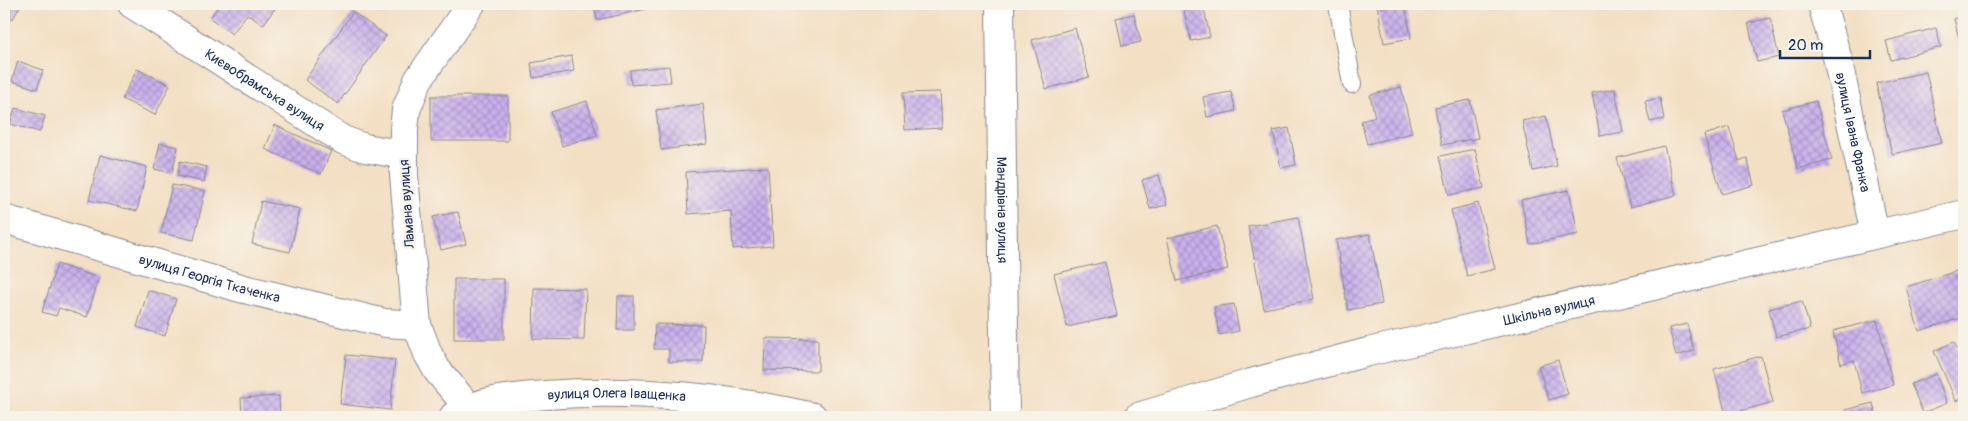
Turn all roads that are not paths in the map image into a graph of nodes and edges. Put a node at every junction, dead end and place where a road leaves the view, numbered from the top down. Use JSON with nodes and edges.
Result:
{"nodes":[{"id":1,"x":132,"y":4,"type":"edge"},
{"id":2,"x":471,"y":4,"type":"edge"},
{"id":3,"x":1000,"y":4,"type":"edge"},
{"id":4,"x":1338,"y":4,"type":"edge"},
{"id":5,"x":1822,"y":4,"type":"edge"},
{"id":6,"x":1352,"y":84,"type":"dead end"},
{"id":7,"x":404,"y":154,"type":"junction"},
{"id":8,"x":1964,"y":214,"type":"edge"},
{"id":9,"x":4,"y":219,"type":"edge"},
{"id":10,"x":1875,"y":234,"type":"junction"},
{"id":11,"x":417,"y":325,"type":"junction"},
{"id":12,"x":460,"y":412,"type":"edge"},
{"id":13,"x":812,"y":417,"type":"edge"},
{"id":14,"x":1005,"y":417,"type":"edge"},
{"id":15,"x":1138,"y":417,"type":"edge"}],
"edges":[{"from":1,"to":7,"type":"street","name":"Києвобрамська вулиця"},
{"from":2,"to":7,"type":"street","name":"Ламана вулиця"},
{"from":3,"to":14,"type":"street","name":"Мандрівна вулиця"},
{"from":4,"to":6,"type":"lane"},
{"from":5,"to":10,"type":"street","name":"вулиця Івана Франка"},
{"from":7,"to":11,"type":"street","name":"Ламана вулиця"},
{"from":8,"to":10,"type":"street","name":"Шкільна вулиця"},
{"from":9,"to":11,"type":"street","name":"вулиця Георгія Ткаченка"},
{"from":10,"to":15,"type":"street","name":"Шкільна вулиця"},
{"from":11,"to":12,"type":"street","name":"Ламана вулиця"},
{"from":12,"to":13,"type":"street","name":"вулиця Олега Іващенка"}]}
